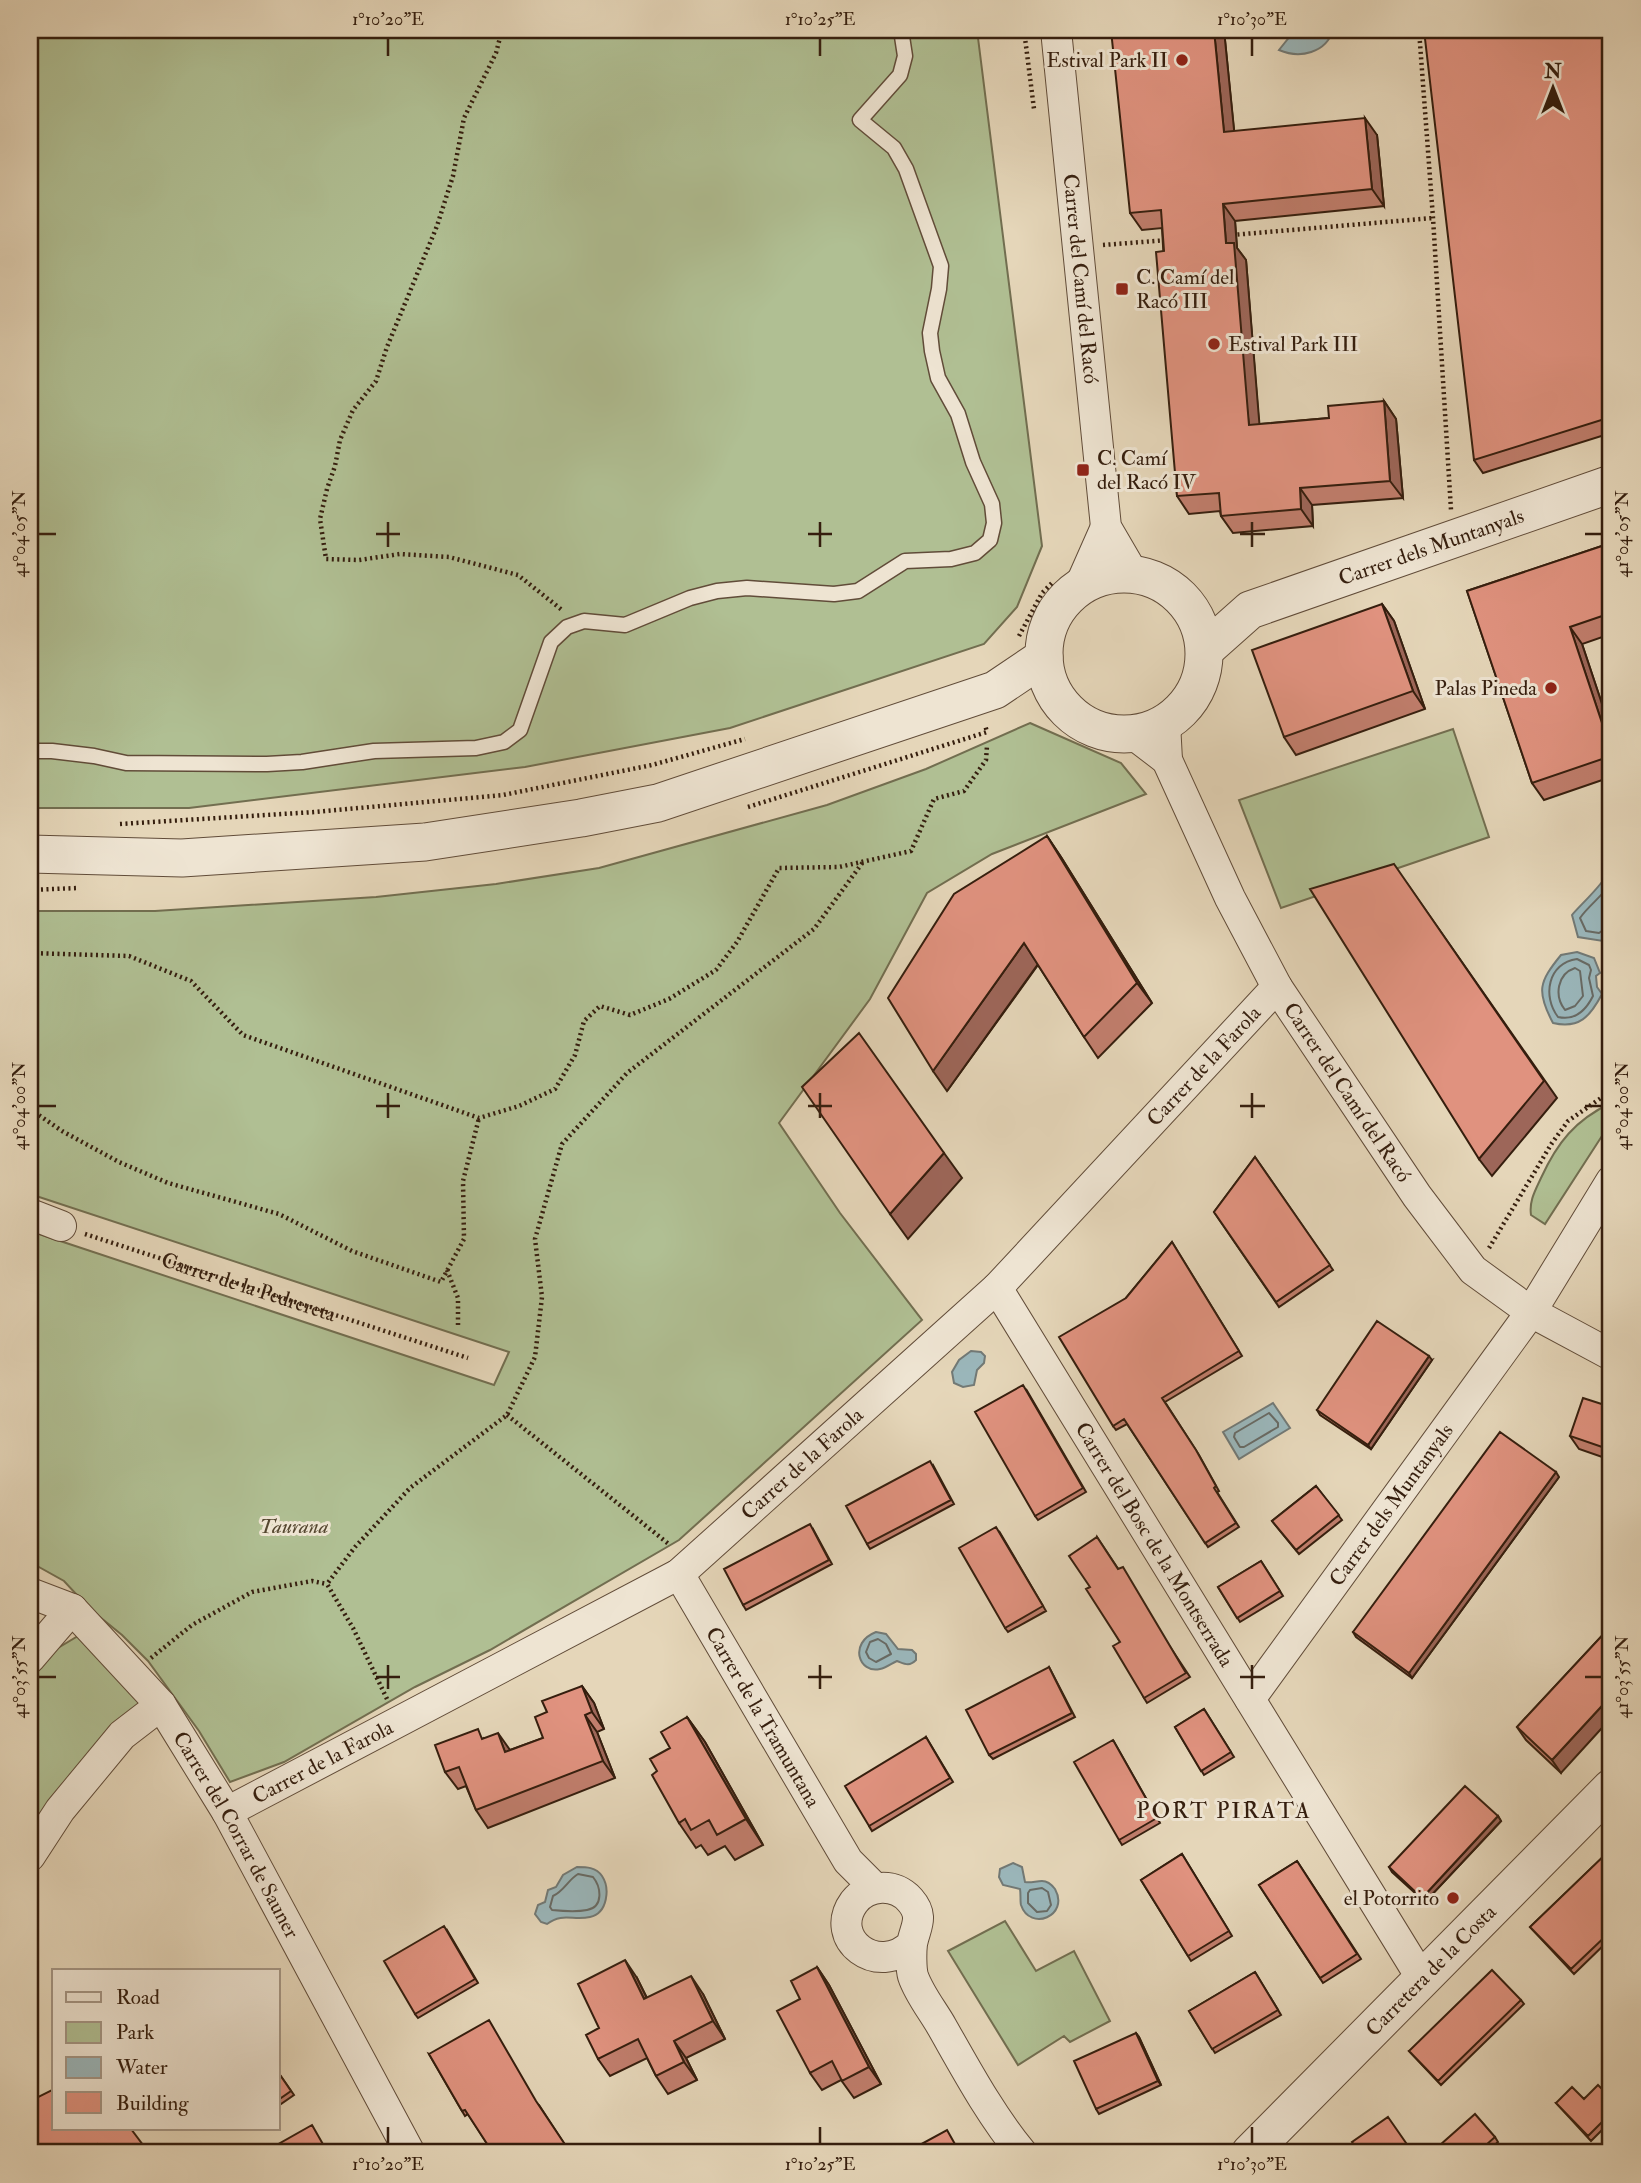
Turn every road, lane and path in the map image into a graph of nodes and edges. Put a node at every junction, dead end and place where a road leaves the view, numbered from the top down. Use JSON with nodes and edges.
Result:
{"nodes":[{"id":1,"x":502,"y":30,"type":"edge"},
{"id":2,"x":901,"y":30,"type":"edge"},
{"id":3,"x":1024,"y":30,"type":"edge"},
{"id":4,"x":1056,"y":30,"type":"edge"},
{"id":5,"x":1419,"y":30,"type":"edge"},
{"id":6,"x":1034,"y":111,"type":"dead end"},
{"id":7,"x":1433,"y":218,"type":"junction"},
{"id":8,"x":1228,"y":235,"type":"edge"},
{"id":9,"x":1174,"y":240,"type":"edge"},
{"id":10,"x":1078,"y":248,"type":"junction"},
{"id":11,"x":1611,"y":484,"type":"edge"},
{"id":12,"x":1106,"y":527,"type":"junction"},
{"id":13,"x":1452,"y":539,"type":"junction"},
{"id":14,"x":1134,"y":575,"type":"junction"},
{"id":15,"x":1069,"y":582,"type":"junction"},
{"id":16,"x":1182,"y":599,"type":"junction"},
{"id":17,"x":1250,"y":610,"type":"junction"},
{"id":18,"x":577,"y":624,"type":"junction"},
{"id":19,"x":1029,"y":650,"type":"junction"},
{"id":20,"x":1205,"y":650,"type":"junction"},
{"id":21,"x":985,"y":693,"type":"junction"},
{"id":22,"x":1059,"y":701,"type":"junction"},
{"id":23,"x":1149,"y":728,"type":"junction"},
{"id":24,"x":987,"y":746,"type":"dead end"},
{"id":25,"x":30,"y":751,"type":"edge"},
{"id":26,"x":30,"y":854,"type":"edge"},
{"id":27,"x":864,"y":861,"type":"junction"},
{"id":28,"x":30,"y":953,"type":"edge"},
{"id":29,"x":1277,"y":987,"type":"junction"},
{"id":30,"x":1611,"y":1091,"type":"edge"},
{"id":31,"x":30,"y":1109,"type":"edge"},
{"id":32,"x":479,"y":1118,"type":"junction"},
{"id":33,"x":1611,"y":1181,"type":"edge"},
{"id":34,"x":30,"y":1214,"type":"edge"},
{"id":35,"x":61,"y":1226,"type":"joint"},
{"id":36,"x":447,"y":1270,"type":"junction"},
{"id":37,"x":1473,"y":1270,"type":"junction"},
{"id":38,"x":997,"y":1289,"type":"junction"},
{"id":39,"x":1531,"y":1312,"type":"junction"},
{"id":40,"x":458,"y":1325,"type":"dead end"},
{"id":41,"x":1611,"y":1355,"type":"edge"},
{"id":42,"x":468,"y":1358,"type":"dead end"},
{"id":43,"x":507,"y":1415,"type":"junction"},
{"id":44,"x":670,"y":1545,"type":"dead end"},
{"id":45,"x":678,"y":1574,"type":"junction"},
{"id":46,"x":327,"y":1584,"type":"junction"},
{"id":47,"x":30,"y":1593,"type":"edge"},
{"id":48,"x":72,"y":1609,"type":"junction"},
{"id":49,"x":30,"y":1658,"type":"edge"},
{"id":50,"x":131,"y":1673,"type":"junction"},
{"id":51,"x":1250,"y":1699,"type":"junction"},
{"id":52,"x":161,"y":1705,"type":"junction"},
{"id":53,"x":398,"y":1722,"type":"junction"},
{"id":54,"x":1611,"y":1788,"type":"edge"},
{"id":55,"x":227,"y":1812,"type":"junction"},
{"id":56,"x":30,"y":1856,"type":"edge"},
{"id":57,"x":865,"y":1894,"type":"junction"},
{"id":58,"x":912,"y":1944,"type":"junction"},
{"id":59,"x":882,"y":1958,"type":"junction"},
{"id":60,"x":913,"y":1975,"type":"junction"},
{"id":61,"x":1422,"y":1979,"type":"junction"},
{"id":62,"x":997,"y":2122,"type":"junction"},
{"id":63,"x":410,"y":2153,"type":"edge"},
{"id":64,"x":1007,"y":2153,"type":"edge"},
{"id":65,"x":1022,"y":2153,"type":"edge"},
{"id":66,"x":1250,"y":2153,"type":"edge"}],
"edges":[{"from":1,"to":18,"type":"path"},
{"from":2,"to":18,"type":"lane"},
{"from":3,"to":6,"type":"path"},
{"from":4,"to":10,"type":"street","name":"Carrer del Camí del Racó"},
{"from":5,"to":7,"type":"path"},
{"from":7,"to":8,"type":"path"},
{"from":7,"to":13,"type":"path"},
{"from":9,"to":10,"type":"path"},
{"from":10,"to":12,"type":"street","name":"Carrer del Camí del Racó"},
{"from":11,"to":13,"type":"street","name":"Carrer dels Muntanyals"},
{"from":12,"to":14,"type":"street","name":"Carrer del Camí del Racó"},
{"from":12,"to":15,"type":"street","name":"Carrer del Camí del Racó"},
{"from":13,"to":17,"type":"street","name":"Carrer dels Muntanyals"},
{"from":14,"to":15,"type":"street"},
{"from":14,"to":16,"type":"street"},
{"from":15,"to":19,"type":"street"},
{"from":15,"to":19,"type":"path"},
{"from":16,"to":17,"type":"street","name":"Carrer dels Muntanyals"},
{"from":16,"to":20,"type":"street"},
{"from":17,"to":20,"type":"street","name":"Carrer dels Muntanyals"},
{"from":18,"to":25,"type":"lane"},
{"from":19,"to":21,"type":"street"},
{"from":19,"to":22,"type":"street"},
{"from":20,"to":23,"type":"street"},
{"from":21,"to":22,"type":"street"},
{"from":21,"to":26,"type":"street"},
{"from":22,"to":23,"type":"street"},
{"from":23,"to":29,"type":"street","name":"Carrer del Camí del Racó"},
{"from":24,"to":27,"type":"path"},
{"from":27,"to":32,"type":"path"},
{"from":27,"to":43,"type":"path"},
{"from":28,"to":32,"type":"path"},
{"from":29,"to":37,"type":"street","name":"Carrer del Camí del Racó"},
{"from":29,"to":38,"type":"street","name":"Carrer de la Farola"},
{"from":30,"to":37,"type":"path"},
{"from":31,"to":36,"type":"path"},
{"from":32,"to":36,"type":"path"},
{"from":33,"to":39,"type":"street","name":"Carrer dels Muntanyals"},
{"from":34,"to":35,"type":"street"},
{"from":35,"to":42,"type":"path","name":"Carrer de la Pedrereta"},
{"from":36,"to":40,"type":"path"},
{"from":37,"to":39,"type":"street","name":"Carrer del Camí del Racó"},
{"from":38,"to":45,"type":"street","name":"Carrer de la Farola"},
{"from":38,"to":51,"type":"street","name":"Carrer del Bosc de la Montserrada"},
{"from":39,"to":41,"type":"street","name":"Carrer del Camí del Racó"},
{"from":39,"to":51,"type":"street","name":"Carrer dels Muntanyals"},
{"from":43,"to":44,"type":"path"},
{"from":43,"to":46,"type":"path"},
{"from":45,"to":53,"type":"street","name":"Carrer de la Farola"},
{"from":45,"to":57,"type":"street","name":"Carrer de la Tramuntana"},
{"from":46,"to":50,"type":"path"},
{"from":46,"to":53,"type":"path"},
{"from":47,"to":48,"type":"street"},
{"from":48,"to":49,"type":"street"},
{"from":48,"to":50,"type":"street","name":"Carrer del Corrar de Sauner"},
{"from":50,"to":52,"type":"street","name":"Carrer del Corrar de Sauner"},
{"from":51,"to":61,"type":"street","name":"Carrer del Bosc de la Montserrada"},
{"from":52,"to":55,"type":"street","name":"Carrer del Corrar de Sauner"},
{"from":52,"to":56,"type":"street"},
{"from":53,"to":55,"type":"street","name":"Carrer de la Farola"},
{"from":54,"to":61,"type":"street","name":"Carretera de la Costa"},
{"from":55,"to":63,"type":"street","name":"Carrer del Corrar de Sauner"},
{"from":57,"to":58,"type":"street"},
{"from":57,"to":59,"type":"street"},
{"from":58,"to":59,"type":"street"},
{"from":58,"to":60,"type":"street"},
{"from":59,"to":60,"type":"street"},
{"from":60,"to":62,"type":"street"},
{"from":61,"to":66,"type":"street","name":"Carretera de la Costa"},
{"from":62,"to":64,"type":"street"},
{"from":62,"to":65,"type":"street"}]}
